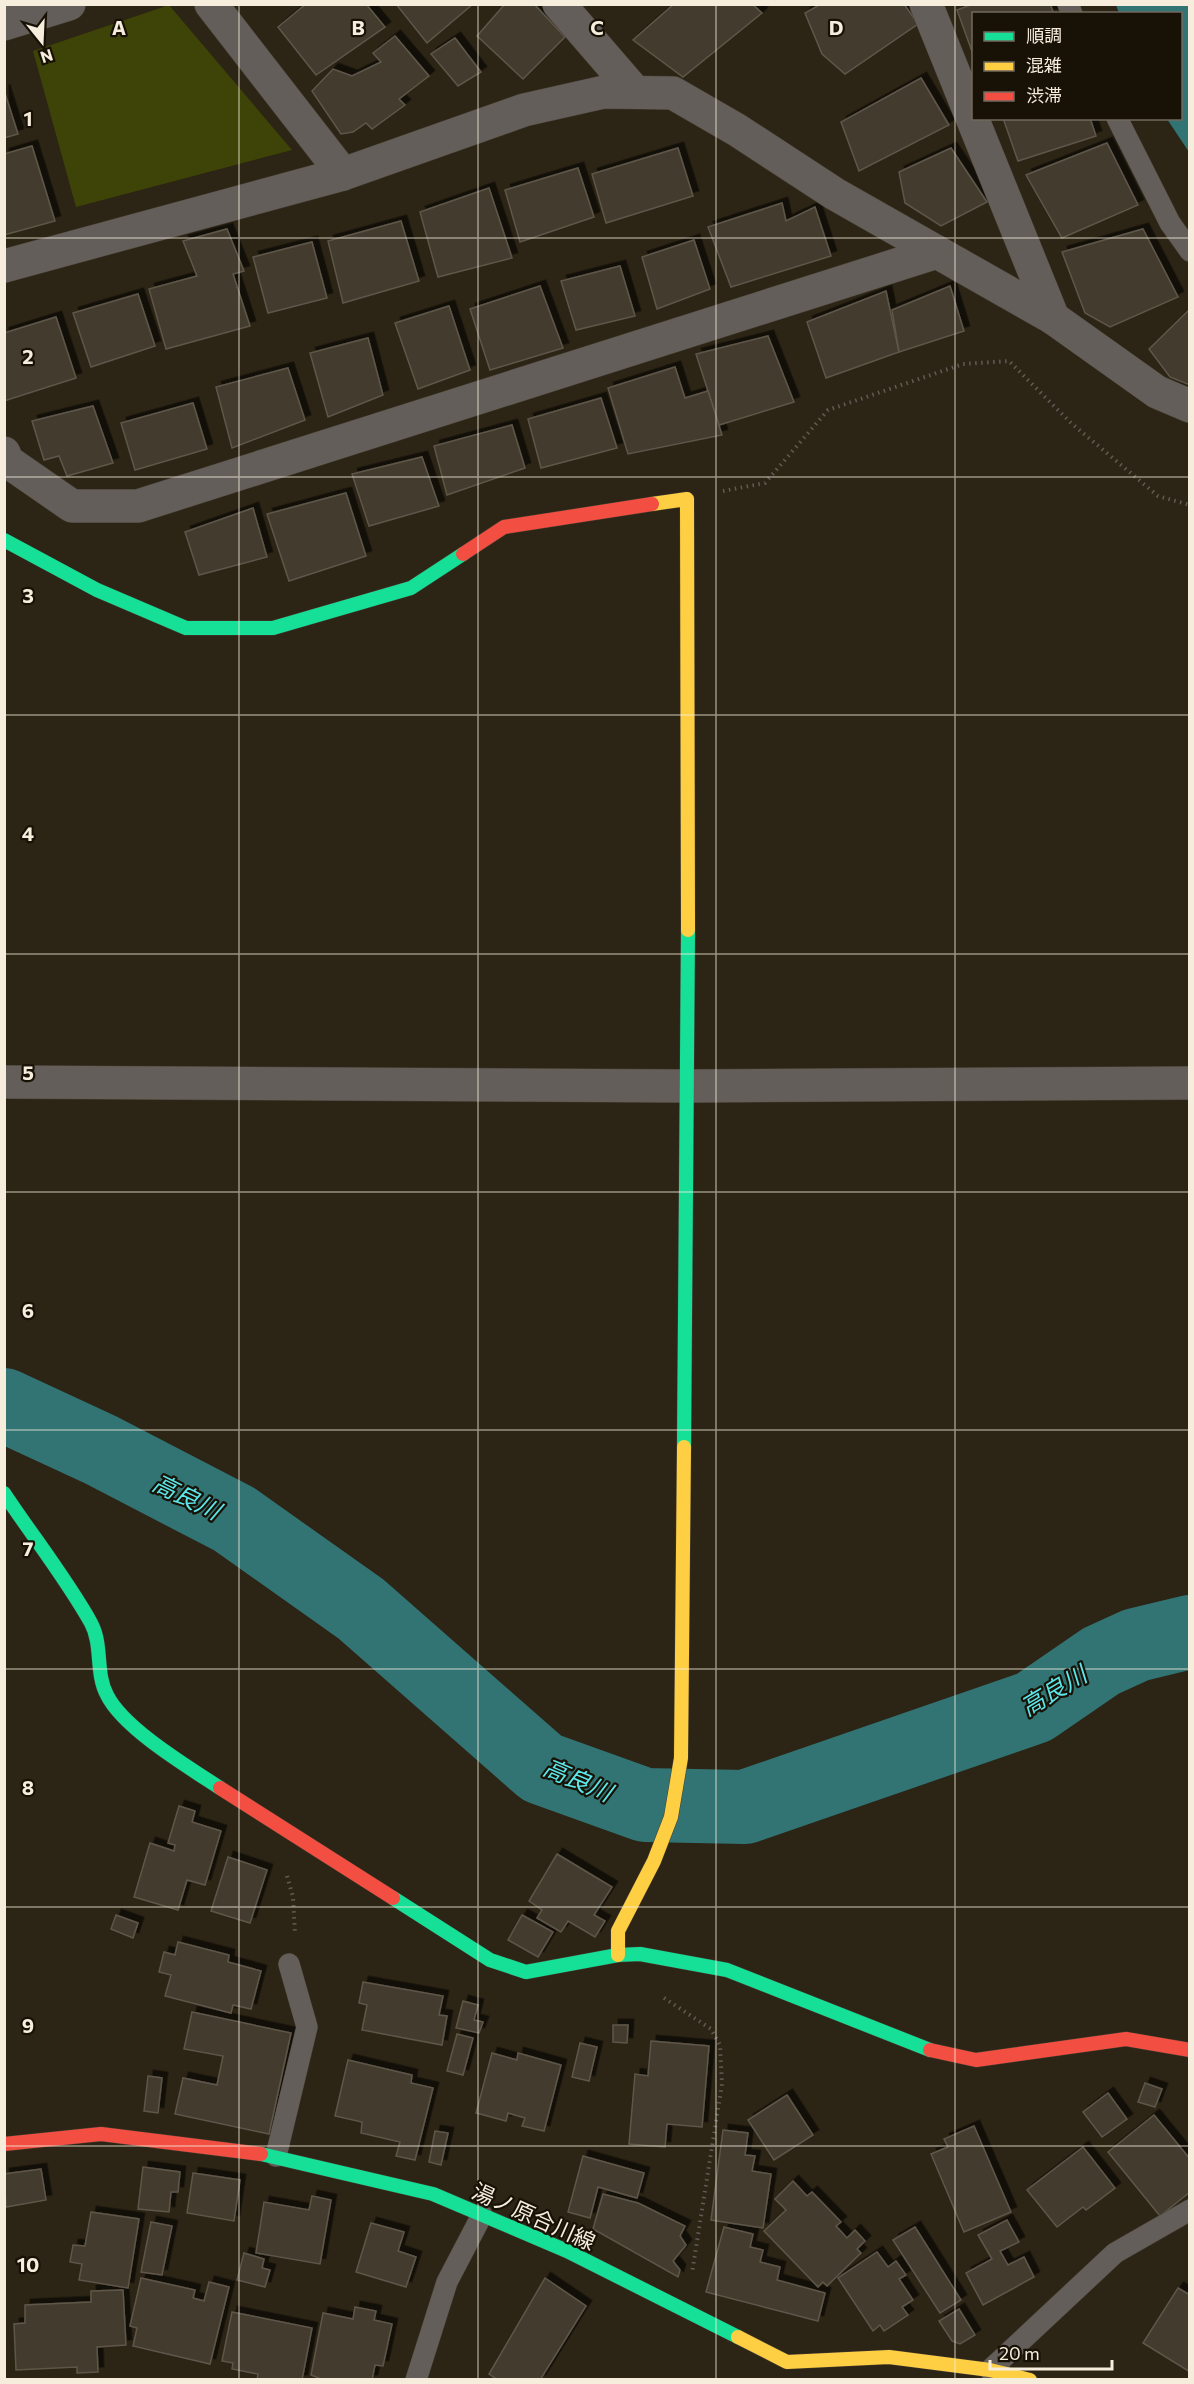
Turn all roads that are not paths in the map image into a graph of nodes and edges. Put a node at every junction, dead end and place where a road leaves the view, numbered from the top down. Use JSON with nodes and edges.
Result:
{"nodes":[{"id":1,"x":69,"y":4,"type":"edge"},
{"id":2,"x":211,"y":4,"type":"edge"},
{"id":3,"x":559,"y":4,"type":"edge"},
{"id":4,"x":926,"y":4,"type":"edge"},
{"id":5,"x":4,"y":24,"type":"edge"},
{"id":6,"x":635,"y":92,"type":"junction"},
{"id":7,"x":972,"y":118,"type":"edge"},
{"id":8,"x":973,"y":120,"type":"edge"},
{"id":9,"x":1117,"y":120,"type":"edge"},
{"id":10,"x":343,"y":174,"type":"junction"},
{"id":11,"x":1190,"y":251,"type":"edge"},
{"id":12,"x":938,"y":252,"type":"junction"},
{"id":13,"x":4,"y":266,"type":"edge"},
{"id":14,"x":1053,"y":318,"type":"junction"},
{"id":15,"x":1190,"y":406,"type":"edge"},
{"id":16,"x":4,"y":453,"type":"edge"},
{"id":17,"x":4,"y":540,"type":"edge"},
{"id":18,"x":4,"y":1082,"type":"edge"},
{"id":19,"x":1190,"y":1083,"type":"edge"},
{"id":20,"x":688,"y":1086,"type":"junction"},
{"id":21,"x":4,"y":1493,"type":"edge"},
{"id":22,"x":618,"y":1955,"type":"junction"},
{"id":23,"x":289,"y":1964,"type":"road end"},
{"id":24,"x":1190,"y":2050,"type":"edge"},
{"id":25,"x":4,"y":2144,"type":"edge"},
{"id":26,"x":276,"y":2156,"type":"junction"},
{"id":27,"x":1190,"y":2210,"type":"edge"},
{"id":28,"x":482,"y":2215,"type":"junction"},
{"id":29,"x":990,"y":2370,"type":"junction"},
{"id":30,"x":789,"y":2371,"type":"edge"},
{"id":31,"x":416,"y":2379,"type":"edge"},
{"id":32,"x":1030,"y":2379,"type":"edge"}],
"edges":[{"from":1,"to":5,"type":"street"},
{"from":2,"to":10,"type":"street"},
{"from":3,"to":6,"type":"street"},
{"from":4,"to":7,"type":"street"},
{"from":6,"to":10,"type":"street"},
{"from":6,"to":12,"type":"street"},
{"from":8,"to":14,"type":"street"},
{"from":9,"to":11,"type":"lane"},
{"from":10,"to":13,"type":"street"},
{"from":12,"to":14,"type":"street"},
{"from":12,"to":16,"type":"street"},
{"from":14,"to":15,"type":"street"},
{"from":17,"to":20,"type":"street"},
{"from":18,"to":20,"type":"street"},
{"from":19,"to":20,"type":"street"},
{"from":20,"to":22,"type":"street"},
{"from":21,"to":22,"type":"street"},
{"from":22,"to":24,"type":"street"},
{"from":23,"to":26,"type":"lane"},
{"from":25,"to":26,"type":"street","name":"湯ノ原合川線"},
{"from":26,"to":28,"type":"street","name":"湯ノ原合川線"},
{"from":27,"to":29,"type":"lane"},
{"from":28,"to":30,"type":"street","name":"湯ノ原合川線"},
{"from":28,"to":31,"type":"lane"},
{"from":29,"to":30,"type":"street","name":"湯ノ原合川線"},
{"from":29,"to":32,"type":"street","name":"湯ノ原合川線"}]}
